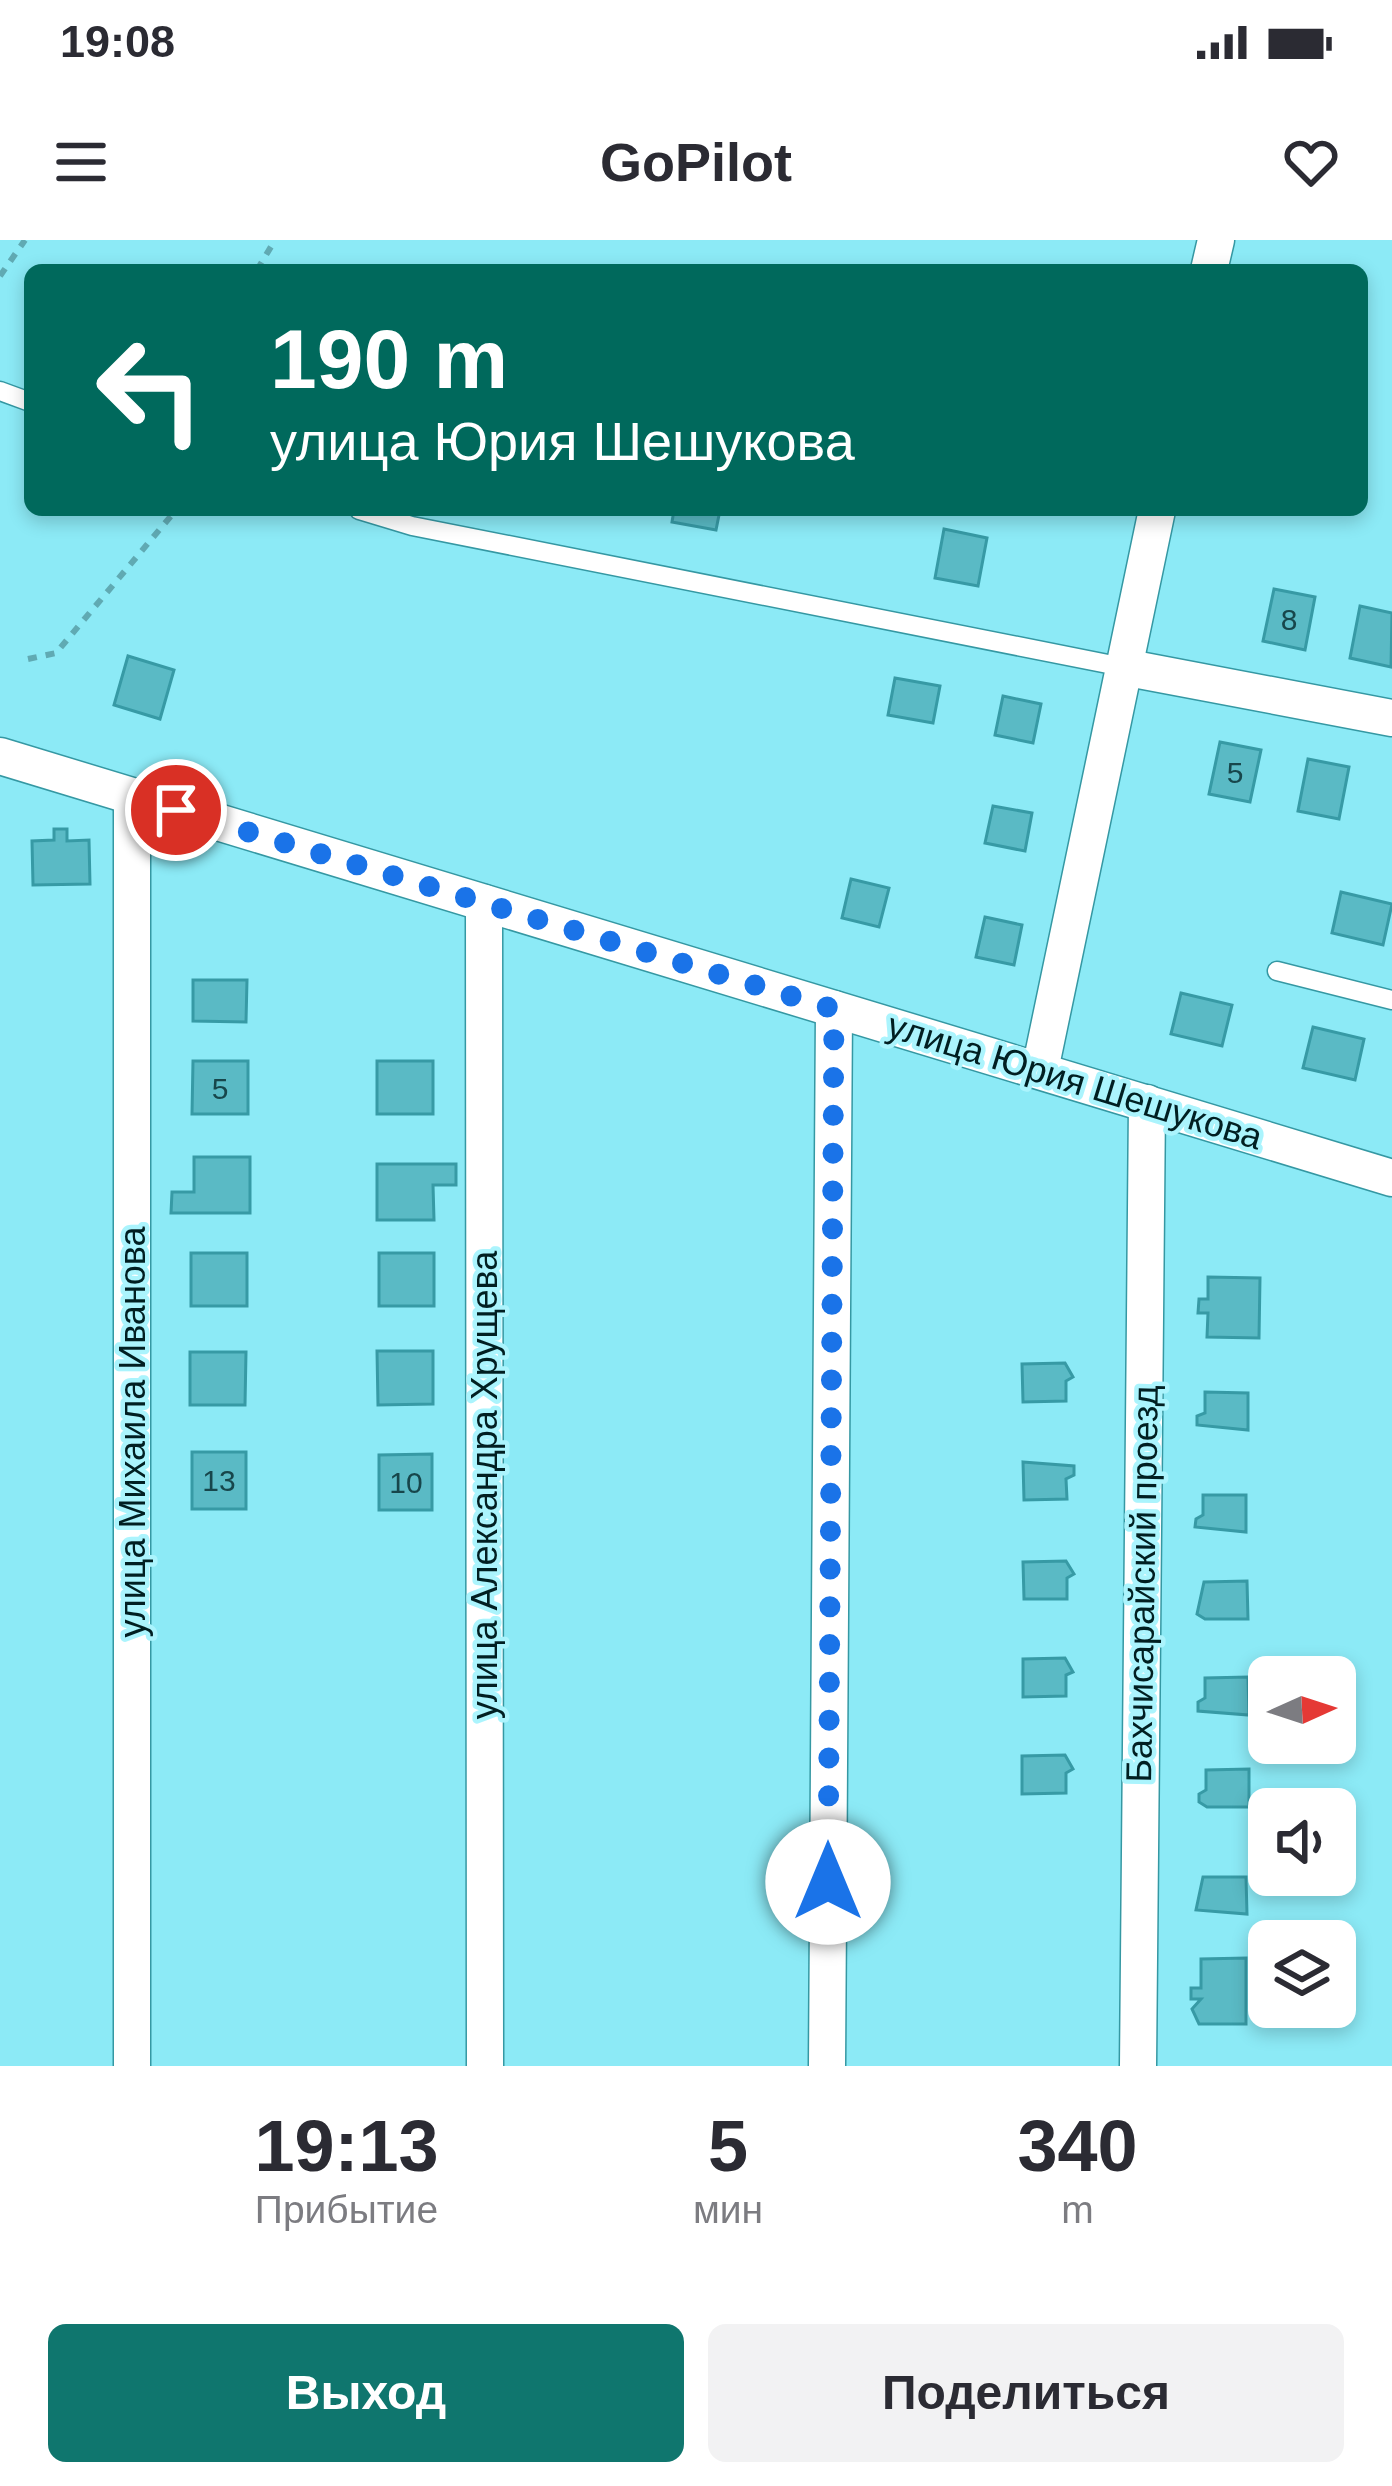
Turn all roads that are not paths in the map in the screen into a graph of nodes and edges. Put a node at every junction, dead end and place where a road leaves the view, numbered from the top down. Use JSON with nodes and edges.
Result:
{"nodes":[{"id":1,"x":378,"y":516,"type":"edge"},
{"id":2,"x":1156,"y":516,"type":"edge"},
{"id":3,"x":1123,"y":667,"type":"junction"},
{"id":4,"x":1392,"y":718,"type":"edge"},
{"id":5,"x":0,"y":756,"type":"edge"},
{"id":6,"x":132,"y":797,"type":"junction"},
{"id":7,"x":484,"y":903,"type":"junction"},
{"id":8,"x":1277,"y":970,"type":"dead end"},
{"id":9,"x":1392,"y":1000,"type":"edge"},
{"id":10,"x":834,"y":1009,"type":"junction"},
{"id":11,"x":1040,"y":1070,"type":"junction"},
{"id":12,"x":1147,"y":1103,"type":"junction"},
{"id":13,"x":1392,"y":1178,"type":"edge"},
{"id":14,"x":132,"y":2066,"type":"edge"},
{"id":15,"x":484,"y":2066,"type":"edge"},
{"id":16,"x":827,"y":2066,"type":"edge"},
{"id":17,"x":1138,"y":2066,"type":"edge"}],
"edges":[{"from":1,"to":3,"type":"lane"},
{"from":2,"to":3,"type":"street"},
{"from":3,"to":4,"type":"street"},
{"from":3,"to":11,"type":"street"},
{"from":5,"to":6,"type":"street","name":"улица Юрия Шешукова"},
{"from":6,"to":7,"type":"street","name":"улица Юрия Шешукова"},
{"from":6,"to":14,"type":"street","name":"улица Михаила Иванова"},
{"from":7,"to":10,"type":"street","name":"улица Юрия Шешукова"},
{"from":7,"to":15,"type":"street","name":"улица Александра Хрущева"},
{"from":8,"to":9,"type":"lane"},
{"from":10,"to":11,"type":"street","name":"улица Юрия Шешукова"},
{"from":10,"to":16,"type":"street"},
{"from":11,"to":12,"type":"street","name":"улица Юрия Шешукова"},
{"from":12,"to":13,"type":"street","name":"улица Юрия Шешукова"},
{"from":12,"to":17,"type":"street","name":"Бахчисарайский проезд"}]}
